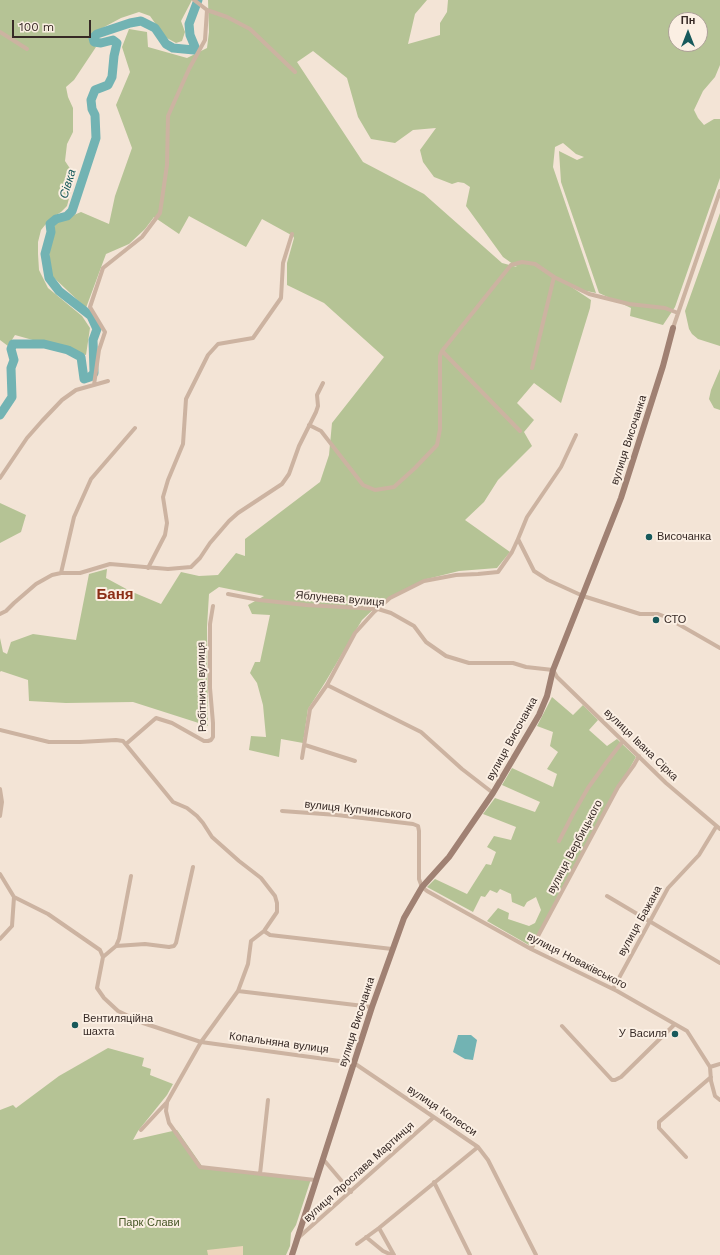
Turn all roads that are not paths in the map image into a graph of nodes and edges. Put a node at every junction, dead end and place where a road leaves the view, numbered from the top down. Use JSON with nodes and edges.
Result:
{"nodes":[{"id":1,"x":194,"y":0,"type":"edge"},
{"id":2,"x":206,"y":10,"type":"junction"},
{"id":3,"x":0,"y":32,"type":"edge"},
{"id":4,"x":27,"y":49,"type":"dead end"},
{"id":5,"x":295,"y":72,"type":"dead end"},
{"id":6,"x":720,"y":190,"type":"edge"},
{"id":7,"x":292,"y":234,"type":"dead end"},
{"id":8,"x":554,"y":277,"type":"junction"},
{"id":9,"x":678,"y":313,"type":"junction"},
{"id":10,"x":674,"y":328,"type":"joint"},
{"id":11,"x":442,"y":351,"type":"junction"},
{"id":12,"x":532,"y":368,"type":"dead end"},
{"id":13,"x":108,"y":381,"type":"dead end"},
{"id":14,"x":323,"y":383,"type":"dead end"},
{"id":15,"x":94,"y":385,"type":"junction"},
{"id":16,"x":309,"y":425,"type":"junction"},
{"id":17,"x":135,"y":428,"type":"dead end"},
{"id":18,"x":520,"y":431,"type":"dead end"},
{"id":19,"x":576,"y":436,"type":"dead end"},
{"id":20,"x":0,"y":478,"type":"edge"},
{"id":21,"x":518,"y":539,"type":"junction"},
{"id":22,"x":148,"y":568,"type":"junction"},
{"id":23,"x":60,"y":573,"type":"junction"},
{"id":24,"x":228,"y":594,"type":"dead end"},
{"id":25,"x":583,"y":596,"type":"junction"},
{"id":26,"x":213,"y":606,"type":"dead end"},
{"id":27,"x":378,"y":609,"type":"junction"},
{"id":28,"x":0,"y":614,"type":"edge"},
{"id":29,"x":720,"y":648,"type":"edge"},
{"id":30,"x":552,"y":670,"type":"junction"},
{"id":31,"x":327,"y":685,"type":"junction"},
{"id":32,"x":0,"y":730,"type":"edge"},
{"id":33,"x":624,"y":741,"type":"junction"},
{"id":34,"x":126,"y":744,"type":"junction"},
{"id":35,"x":305,"y":745,"type":"junction"},
{"id":36,"x":638,"y":756,"type":"junction"},
{"id":37,"x":302,"y":758,"type":"dead end"},
{"id":38,"x":355,"y":761,"type":"dead end"},
{"id":39,"x":0,"y":789,"type":"edge"},
{"id":40,"x":493,"y":793,"type":"junction"},
{"id":41,"x":282,"y":811,"type":"dead end"},
{"id":42,"x":0,"y":816,"type":"edge"},
{"id":43,"x":718,"y":828,"type":"edge"},
{"id":44,"x":559,"y":841,"type":"dead end"},
{"id":45,"x":193,"y":867,"type":"dead end"},
{"id":46,"x":0,"y":874,"type":"edge"},
{"id":47,"x":131,"y":876,"type":"dead end"},
{"id":48,"x":422,"y":887,"type":"junction"},
{"id":49,"x":607,"y":896,"type":"dead end"},
{"id":50,"x":14,"y":897,"type":"junction"},
{"id":51,"x":651,"y":921,"type":"junction"},
{"id":52,"x":264,"y":930,"type":"junction"},
{"id":53,"x":0,"y":939,"type":"edge"},
{"id":54,"x":116,"y":946,"type":"junction"},
{"id":55,"x":392,"y":949,"type":"junction"},
{"id":56,"x":531,"y":949,"type":"junction"},
{"id":57,"x":103,"y":957,"type":"junction"},
{"id":58,"x":720,"y":963,"type":"edge"},
{"id":59,"x":613,"y":989,"type":"junction"},
{"id":60,"x":238,"y":991,"type":"junction"},
{"id":61,"x":372,"y":1007,"type":"junction"},
{"id":62,"x":675,"y":1024,"type":"junction"},
{"id":63,"x":562,"y":1026,"type":"dead end"},
{"id":64,"x":201,"y":1042,"type":"junction"},
{"id":65,"x":354,"y":1063,"type":"junction"},
{"id":66,"x":720,"y":1064,"type":"edge"},
{"id":67,"x":710,"y":1067,"type":"junction"},
{"id":68,"x":711,"y":1077,"type":"junction"},
{"id":69,"x":268,"y":1100,"type":"dead end"},
{"id":70,"x":720,"y":1100,"type":"edge"},
{"id":71,"x":167,"y":1102,"type":"junction"},
{"id":72,"x":434,"y":1117,"type":"junction"},
{"id":73,"x":141,"y":1130,"type":"dead end"},
{"id":74,"x":478,"y":1147,"type":"junction"},
{"id":75,"x":686,"y":1157,"type":"dead end"},
{"id":76,"x":322,"y":1158,"type":"junction"},
{"id":77,"x":260,"y":1174,"type":"junction"},
{"id":78,"x":315,"y":1180,"type":"junction"},
{"id":79,"x":434,"y":1182,"type":"junction"},
{"id":80,"x":351,"y":1192,"type":"junction"},
{"id":81,"x":379,"y":1228,"type":"junction"},
{"id":82,"x":366,"y":1237,"type":"junction"},
{"id":83,"x":296,"y":1241,"type":"junction"},
{"id":84,"x":357,"y":1244,"type":"dead end"},
{"id":85,"x":387,"y":1254,"type":"edge"},
{"id":86,"x":292,"y":1255,"type":"edge"},
{"id":87,"x":393,"y":1255,"type":"edge"},
{"id":88,"x":470,"y":1255,"type":"edge"},
{"id":89,"x":536,"y":1255,"type":"edge"}],
"edges":[{"from":1,"to":2,"type":"street"},
{"from":2,"to":5,"type":"street"},
{"from":2,"to":15,"type":"street"},
{"from":3,"to":4,"type":"street"},
{"from":6,"to":9,"type":"street","name":"вулиця Височанка"},
{"from":7,"to":22,"type":"street"},
{"from":8,"to":9,"type":"street"},
{"from":8,"to":11,"type":"street"},
{"from":8,"to":12,"type":"street"},
{"from":9,"to":10,"type":"street","name":"вулиця Височанка"},
{"from":10,"to":25,"type":"street","name":"вулиця Височанка"},
{"from":11,"to":16,"type":"street"},
{"from":11,"to":18,"type":"street"},
{"from":13,"to":15,"type":"street"},
{"from":14,"to":16,"type":"street"},
{"from":15,"to":20,"type":"street"},
{"from":16,"to":22,"type":"street"},
{"from":17,"to":23,"type":"street"},
{"from":19,"to":21,"type":"street"},
{"from":21,"to":25,"type":"street"},
{"from":21,"to":27,"type":"street"},
{"from":22,"to":23,"type":"street"},
{"from":23,"to":28,"type":"street"},
{"from":24,"to":27,"type":"street","name":"Яблунева вулиця"},
{"from":25,"to":29,"type":"street"},
{"from":25,"to":30,"type":"street","name":"вулиця Височанка"},
{"from":26,"to":34,"type":"street","name":"Робітнича вулиця"},
{"from":27,"to":30,"type":"street","name":"Яблунева вулиця"},
{"from":27,"to":31,"type":"street"},
{"from":30,"to":33,"type":"street","name":"вулиця Івана Сірка"},
{"from":30,"to":40,"type":"street","name":"вулиця Височанка"},
{"from":31,"to":35,"type":"street"},
{"from":31,"to":40,"type":"street"},
{"from":32,"to":34,"type":"street"},
{"from":33,"to":36,"type":"street","name":"вулиця Івана Сірка"},
{"from":33,"to":44,"type":"street"},
{"from":34,"to":52,"type":"street"},
{"from":35,"to":37,"type":"street"},
{"from":35,"to":38,"type":"street"},
{"from":36,"to":43,"type":"street","name":"вулиця Івана Сірка"},
{"from":36,"to":56,"type":"street","name":"вулиця Вербицького"},
{"from":39,"to":42,"type":"street"},
{"from":40,"to":48,"type":"street","name":"вулиця Височанка"},
{"from":41,"to":48,"type":"street","name":"вулиця Купчинського"},
{"from":43,"to":51,"type":"street","name":"вулиця Бажана"},
{"from":45,"to":54,"type":"street"},
{"from":46,"to":50,"type":"street"},
{"from":47,"to":54,"type":"street"},
{"from":48,"to":55,"type":"street","name":"вулиця Височанка"},
{"from":48,"to":56,"type":"street","name":"вулиця Новаківського"},
{"from":49,"to":51,"type":"street"},
{"from":50,"to":53,"type":"street"},
{"from":50,"to":57,"type":"street"},
{"from":51,"to":58,"type":"street"},
{"from":51,"to":59,"type":"street","name":"вулиця Бажана"},
{"from":52,"to":55,"type":"street"},
{"from":52,"to":60,"type":"street"},
{"from":54,"to":57,"type":"street"},
{"from":55,"to":61,"type":"street","name":"вулиця Височанка"},
{"from":56,"to":59,"type":"street","name":"вулиця Новаківського"},
{"from":57,"to":64,"type":"street","name":"Копальняна вулиця"},
{"from":59,"to":62,"type":"street","name":"вулиця Новаківського"},
{"from":60,"to":61,"type":"street"},
{"from":60,"to":64,"type":"street"},
{"from":61,"to":65,"type":"street","name":"вулиця Височанка"},
{"from":62,"to":63,"type":"street"},
{"from":62,"to":67,"type":"street","name":"вулиця Новаківського"},
{"from":64,"to":65,"type":"street","name":"Копальняна вулиця"},
{"from":64,"to":71,"type":"street"},
{"from":65,"to":72,"type":"street","name":"вулиця Колесси"},
{"from":65,"to":76,"type":"street","name":"вулиця Височанка"},
{"from":66,"to":67,"type":"street"},
{"from":67,"to":68,"type":"street"},
{"from":68,"to":70,"type":"street"},
{"from":68,"to":75,"type":"street"},
{"from":69,"to":77,"type":"street"},
{"from":71,"to":73,"type":"street"},
{"from":71,"to":77,"type":"street"},
{"from":72,"to":74,"type":"street","name":"вулиця Колесси"},
{"from":72,"to":80,"type":"street","name":"вулиця Ярослава Мартинця"},
{"from":74,"to":79,"type":"street"},
{"from":74,"to":89,"type":"street","name":"вулиця Колесси"},
{"from":76,"to":78,"type":"street","name":"вулиця Височанка"},
{"from":76,"to":80,"type":"street"},
{"from":77,"to":78,"type":"street"},
{"from":78,"to":83,"type":"street","name":"вулиця Височанка"},
{"from":79,"to":81,"type":"street"},
{"from":79,"to":88,"type":"street"},
{"from":80,"to":83,"type":"street","name":"вулиця Ярослава Мартинця"},
{"from":81,"to":82,"type":"street"},
{"from":81,"to":87,"type":"street"},
{"from":82,"to":84,"type":"street"},
{"from":82,"to":85,"type":"street"},
{"from":83,"to":86,"type":"street","name":"вулиця Височанка"},
{"from":85,"to":87,"type":"street"}]}
